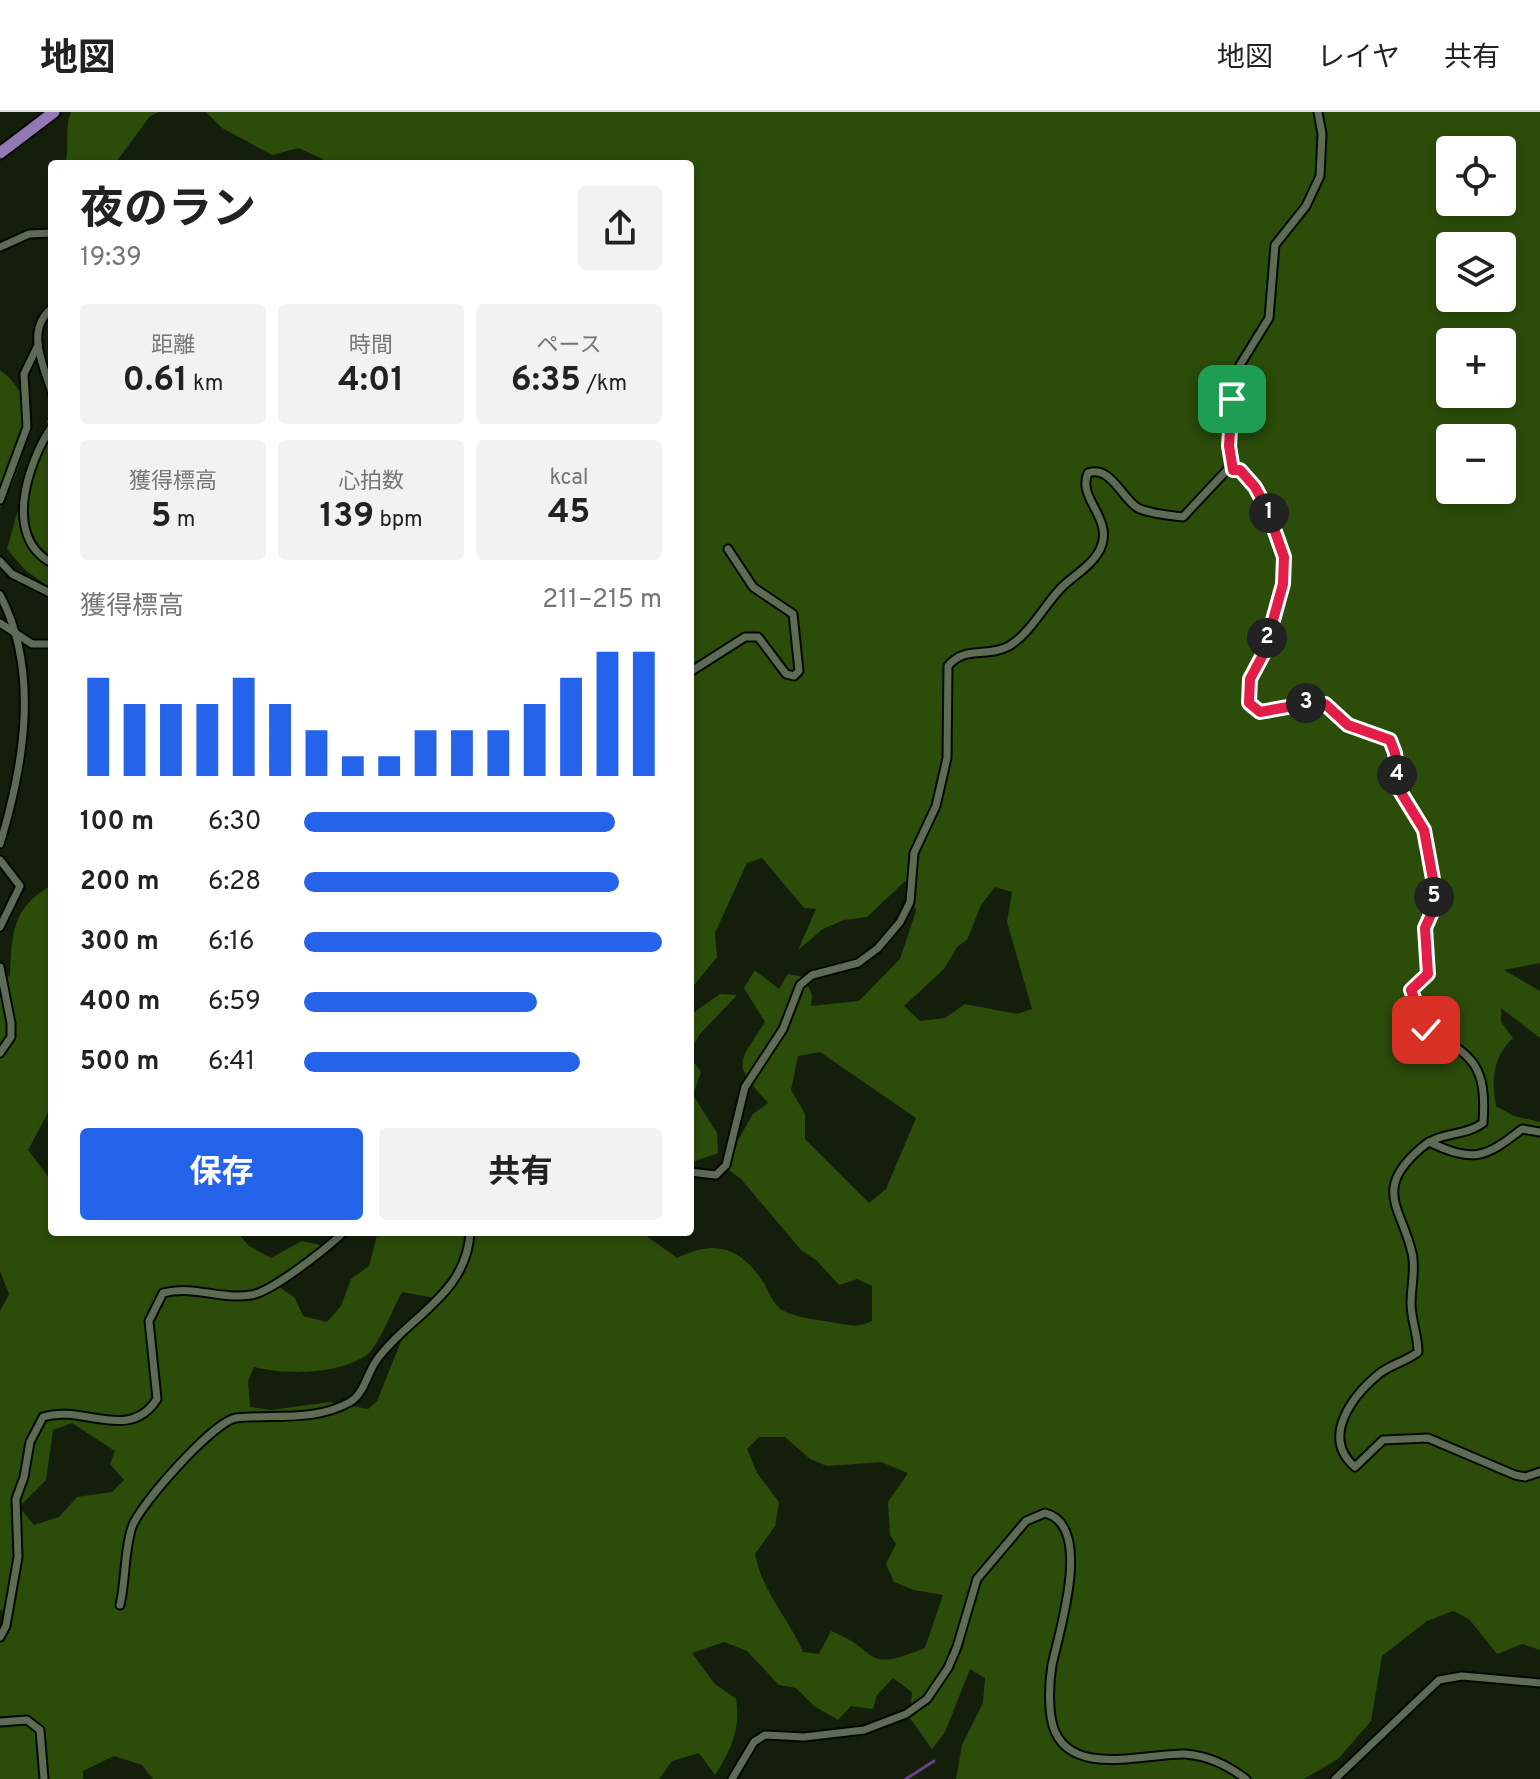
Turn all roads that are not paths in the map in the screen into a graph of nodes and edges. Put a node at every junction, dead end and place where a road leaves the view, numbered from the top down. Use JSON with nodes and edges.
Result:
{"nodes":[{"id":1,"x":54,"y":112,"type":"edge"},
{"id":2,"x":1318,"y":112,"type":"edge"},
{"id":3,"x":0,"y":153,"type":"edge"},
{"id":4,"x":48,"y":233,"type":"edge"},
{"id":5,"x":0,"y":247,"type":"edge"},
{"id":6,"x":48,"y":313,"type":"edge"},
{"id":7,"x":38,"y":345,"type":"junction"},
{"id":8,"x":48,"y":379,"type":"edge"},
{"id":9,"x":48,"y":434,"type":"edge"},
{"id":10,"x":1233,"y":470,"type":"junction"},
{"id":11,"x":0,"y":500,"type":"edge"},
{"id":12,"x":728,"y":549,"type":"dead end"},
{"id":13,"x":48,"y":560,"type":"edge"},
{"id":14,"x":0,"y":561,"type":"edge"},
{"id":15,"x":48,"y":592,"type":"edge"},
{"id":16,"x":0,"y":595,"type":"edge"},
{"id":17,"x":0,"y":623,"type":"edge"},
{"id":18,"x":19,"y":637,"type":"junction"},
{"id":19,"x":48,"y":644,"type":"edge"},
{"id":20,"x":694,"y":669,"type":"edge"},
{"id":21,"x":0,"y":844,"type":"edge"},
{"id":22,"x":0,"y":860,"type":"edge"},
{"id":23,"x":0,"y":927,"type":"edge"},
{"id":24,"x":0,"y":967,"type":"edge"},
{"id":25,"x":0,"y":1053,"type":"edge"},
{"id":26,"x":1540,"y":1132,"type":"edge"},
{"id":27,"x":1429,"y":1142,"type":"junction"},
{"id":28,"x":694,"y":1172,"type":"edge"},
{"id":29,"x":339,"y":1236,"type":"edge"},
{"id":30,"x":470,"y":1236,"type":"edge"},
{"id":31,"x":1540,"y":1472,"type":"edge"},
{"id":32,"x":120,"y":1605,"type":"dead end"},
{"id":33,"x":0,"y":1637,"type":"edge"},
{"id":34,"x":1540,"y":1683,"type":"edge"},
{"id":35,"x":0,"y":1722,"type":"edge"},
{"id":36,"x":44,"y":1779,"type":"edge"},
{"id":37,"x":732,"y":1779,"type":"edge"},
{"id":38,"x":1246,"y":1779,"type":"edge"},
{"id":39,"x":1335,"y":1779,"type":"edge"}],
"edges":[{"from":1,"to":3,"type":"main road"},
{"from":2,"to":10,"type":"street"},
{"from":4,"to":5,"type":"street"},
{"from":6,"to":7,"type":"street"},
{"from":7,"to":8,"type":"street"},
{"from":7,"to":11,"type":"street"},
{"from":9,"to":13,"type":"street"},
{"from":10,"to":27,"type":"street"},
{"from":10,"to":28,"type":"street"},
{"from":12,"to":20,"type":"street"},
{"from":14,"to":15,"type":"street"},
{"from":16,"to":18,"type":"street"},
{"from":17,"to":18,"type":"street"},
{"from":18,"to":19,"type":"street"},
{"from":18,"to":21,"type":"street"},
{"from":22,"to":23,"type":"street"},
{"from":24,"to":25,"type":"street"},
{"from":26,"to":27,"type":"street"},
{"from":27,"to":31,"type":"street"},
{"from":29,"to":33,"type":"street"},
{"from":30,"to":32,"type":"street"},
{"from":34,"to":39,"type":"street"},
{"from":35,"to":36,"type":"street"},
{"from":37,"to":38,"type":"street"}]}
